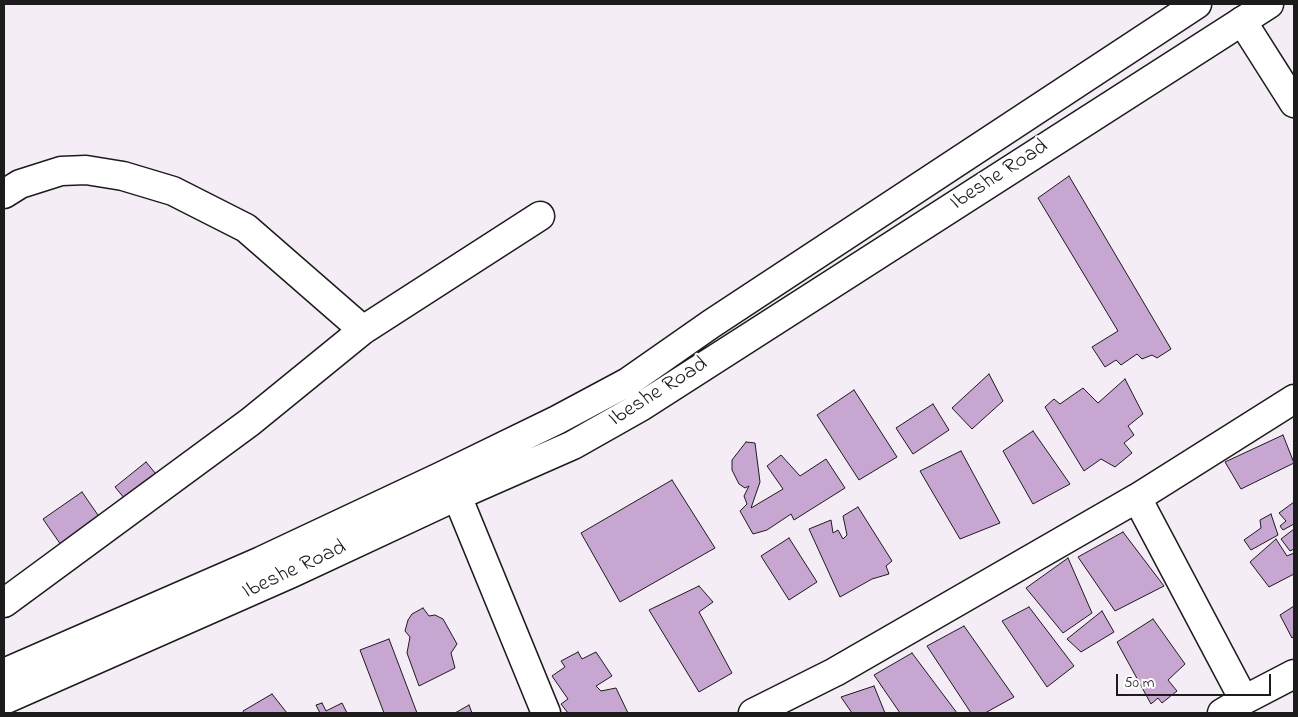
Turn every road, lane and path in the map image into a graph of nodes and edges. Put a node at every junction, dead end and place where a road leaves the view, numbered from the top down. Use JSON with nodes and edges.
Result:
{"nodes":[{"id":1,"x":1197,"y":4,"type":"edge"},
{"id":2,"x":1269,"y":4,"type":"edge"},
{"id":3,"x":1242,"y":21,"type":"junction"},
{"id":4,"x":1294,"y":103,"type":"edge"},
{"id":5,"x":4,"y":194,"type":"edge"},
{"id":6,"x":540,"y":216,"type":"dead end"},
{"id":7,"x":363,"y":330,"type":"junction"},
{"id":8,"x":1294,"y":399,"type":"edge"},
{"id":9,"x":457,"y":496,"type":"junction"},
{"id":10,"x":1137,"y":498,"type":"junction"},
{"id":11,"x":4,"y":603,"type":"edge"},
{"id":12,"x":4,"y":673,"type":"edge"},
{"id":13,"x":1294,"y":674,"type":"edge"},
{"id":14,"x":4,"y":700,"type":"edge"},
{"id":15,"x":1233,"y":706,"type":"edge"},
{"id":16,"x":546,"y":713,"type":"edge"},
{"id":17,"x":753,"y":713,"type":"edge"}],
"edges":[{"from":1,"to":12,"type":"main road","name":"Ibeshe Road"},
{"from":2,"to":3,"type":"main road","name":"Ibeshe Road"},
{"from":3,"to":4,"type":"main road"},
{"from":3,"to":9,"type":"main road","name":"Ibeshe Road"},
{"from":5,"to":7,"type":"main road"},
{"from":6,"to":7,"type":"main road"},
{"from":7,"to":11,"type":"main road"},
{"from":8,"to":10,"type":"main road"},
{"from":9,"to":14,"type":"main road","name":"Ibeshe Road"},
{"from":9,"to":16,"type":"main road"},
{"from":10,"to":15,"type":"main road"},
{"from":10,"to":17,"type":"main road"},
{"from":13,"to":15,"type":"main road"}]}
